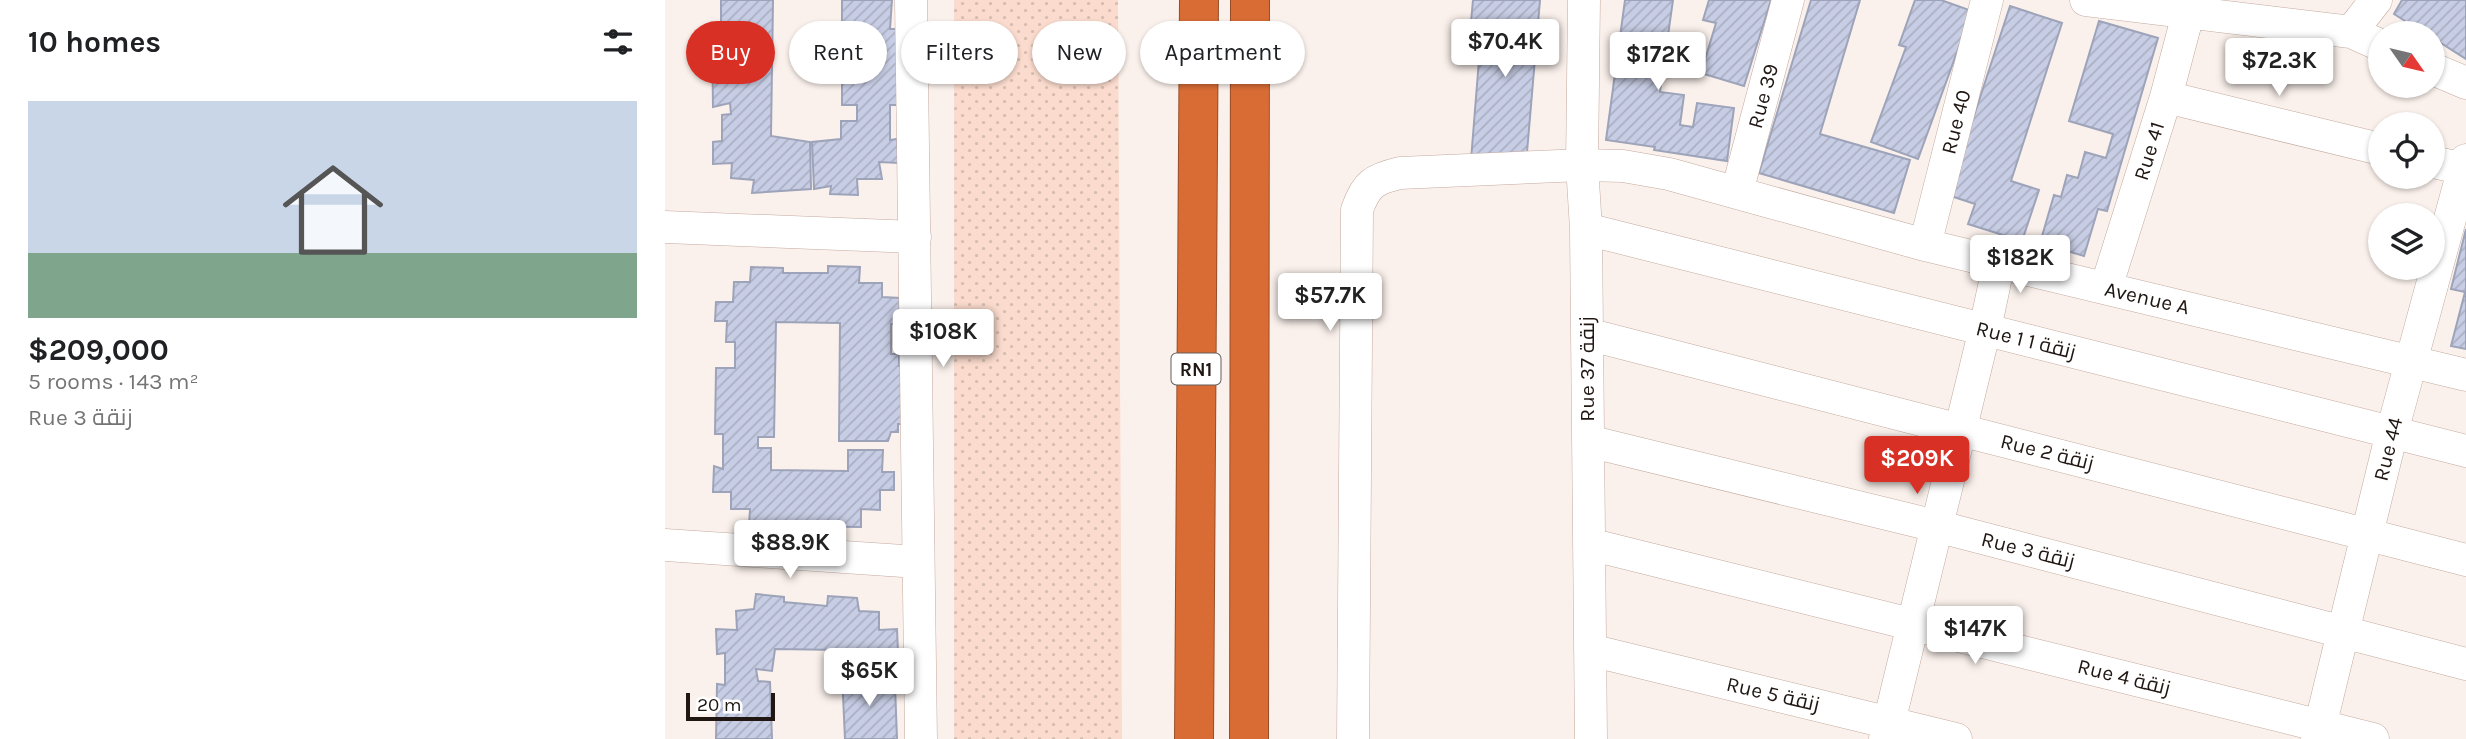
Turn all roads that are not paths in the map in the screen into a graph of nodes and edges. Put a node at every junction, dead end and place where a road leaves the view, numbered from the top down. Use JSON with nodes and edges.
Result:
{"nodes":[{"id":1,"x":911,"y":0,"type":"edge"},
{"id":2,"x":1199,"y":0,"type":"edge"},
{"id":3,"x":1250,"y":0,"type":"edge"},
{"id":4,"x":1584,"y":0,"type":"edge"},
{"id":5,"x":1788,"y":0,"type":"edge"},
{"id":6,"x":1987,"y":0,"type":"edge"},
{"id":7,"x":2086,"y":0,"type":"edge"},
{"id":8,"x":2376,"y":0,"type":"edge"},
{"id":9,"x":2188,"y":14,"type":"junction"},
{"id":10,"x":2351,"y":32,"type":"junction"},
{"id":11,"x":2368,"y":40,"type":"edge"},
{"id":12,"x":2445,"y":74,"type":"edge"},
{"id":13,"x":2466,"y":83,"type":"edge"},
{"id":14,"x":2166,"y":97,"type":"junction"},
{"id":15,"x":2368,"y":146,"type":"edge"},
{"id":16,"x":2445,"y":163,"type":"edge"},
{"id":17,"x":1582,"y":165,"type":"junction"},
{"id":18,"x":2465,"y":165,"type":"edge"},
{"id":19,"x":1737,"y":192,"type":"junction"},
{"id":20,"x":665,"y":227,"type":"edge"},
{"id":21,"x":1586,"y":229,"type":"junction"},
{"id":22,"x":915,"y":237,"type":"junction"},
{"id":23,"x":1925,"y":245,"type":"junction"},
{"id":24,"x":1999,"y":263,"type":"junction"},
{"id":25,"x":2106,"y":288,"type":"junction"},
{"id":26,"x":1985,"y":329,"type":"junction"},
{"id":27,"x":1587,"y":334,"type":"junction"},
{"id":28,"x":2411,"y":361,"type":"junction"},
{"id":29,"x":2466,"y":375,"type":"edge"},
{"id":30,"x":1961,"y":430,"type":"junction"},
{"id":31,"x":2392,"y":432,"type":"junction"},
{"id":32,"x":1588,"y":441,"type":"junction"},
{"id":33,"x":2466,"y":451,"type":"edge"},
{"id":34,"x":1936,"y":526,"type":"junction"},
{"id":35,"x":2367,"y":534,"type":"junction"},
{"id":36,"x":1589,"y":544,"type":"junction"},
{"id":37,"x":665,"y":545,"type":"edge"},
{"id":38,"x":2466,"y":560,"type":"edge"},
{"id":39,"x":918,"y":562,"type":"junction"},
{"id":40,"x":1913,"y":624,"type":"junction"},
{"id":41,"x":2343,"y":631,"type":"junction"},
{"id":42,"x":1590,"y":650,"type":"junction"},
{"id":43,"x":2466,"y":664,"type":"edge"},
{"id":44,"x":1887,"y":730,"type":"edge"},
{"id":45,"x":2318,"y":732,"type":"edge"},
{"id":46,"x":921,"y":739,"type":"edge"},
{"id":47,"x":1194,"y":739,"type":"edge"},
{"id":48,"x":1249,"y":739,"type":"edge"},
{"id":49,"x":1353,"y":739,"type":"edge"},
{"id":50,"x":1591,"y":739,"type":"edge"},
{"id":51,"x":1956,"y":739,"type":"edge"},
{"id":52,"x":2374,"y":739,"type":"edge"}],
"edges":[{"from":1,"to":22,"type":"street"},
{"from":2,"to":47,"type":"highway","number":"RN1"},
{"from":3,"to":48,"type":"highway","number":"RN1"},
{"from":4,"to":17,"type":"street","name":"Rue 37 زنقة"},
{"from":5,"to":19,"type":"street","name":"Rue 39"},
{"from":6,"to":23,"type":"street","name":"Rue 40"},
{"from":7,"to":9,"type":"street"},
{"from":8,"to":10,"type":"street"},
{"from":9,"to":10,"type":"street"},
{"from":9,"to":14,"type":"street","name":"Rue 41"},
{"from":10,"to":11,"type":"street"},
{"from":12,"to":13,"type":"street"},
{"from":14,"to":15,"type":"street"},
{"from":14,"to":25,"type":"street","name":"Rue 41"},
{"from":16,"to":18,"type":"street"},
{"from":17,"to":19,"type":"street","name":"Avenue A"},
{"from":17,"to":21,"type":"street","name":"Rue 37 زنقة"},
{"from":17,"to":49,"type":"street","name":"Avenue A"},
{"from":18,"to":28,"type":"street","name":"Rue 44"},
{"from":19,"to":23,"type":"street","name":"Avenue A"},
{"from":20,"to":22,"type":"street"},
{"from":21,"to":26,"type":"street","name":"Rue 1 زنقة 1"},
{"from":21,"to":27,"type":"street","name":"Rue 37 زنقة"},
{"from":22,"to":39,"type":"street"},
{"from":23,"to":24,"type":"street","name":"Avenue A"},
{"from":24,"to":25,"type":"street","name":"Avenue A"},
{"from":24,"to":26,"type":"street"},
{"from":25,"to":28,"type":"street","name":"Avenue A"},
{"from":26,"to":30,"type":"street"},
{"from":26,"to":31,"type":"street","name":"Rue 1 زنقة 1"},
{"from":27,"to":30,"type":"street","name":"Rue 2 زنقة"},
{"from":27,"to":32,"type":"street","name":"Rue 37 زنقة"},
{"from":28,"to":29,"type":"street","name":"Avenue A"},
{"from":28,"to":31,"type":"street","name":"Rue 44"},
{"from":30,"to":34,"type":"street"},
{"from":30,"to":35,"type":"street","name":"Rue 2 زنقة"},
{"from":31,"to":33,"type":"street","name":"Rue 1 زنقة 1"},
{"from":31,"to":35,"type":"street","name":"Rue 44"},
{"from":32,"to":34,"type":"street","name":"Rue 3 زنقة"},
{"from":32,"to":36,"type":"street","name":"Rue 37 زنقة"},
{"from":34,"to":40,"type":"street"},
{"from":34,"to":41,"type":"street","name":"Rue 3 زنقة"},
{"from":35,"to":38,"type":"street","name":"Rue 2 زنقة"},
{"from":35,"to":41,"type":"street","name":"Rue 44"},
{"from":36,"to":40,"type":"street","name":"Rue 4 زنقة"},
{"from":36,"to":42,"type":"street","name":"Rue 37 زنقة"},
{"from":37,"to":39,"type":"street"},
{"from":39,"to":46,"type":"street"},
{"from":40,"to":44,"type":"street"},
{"from":40,"to":45,"type":"street","name":"Rue 4 زنقة"},
{"from":41,"to":43,"type":"street","name":"Rue 3 زنقة"},
{"from":41,"to":45,"type":"street","name":"Rue 44"},
{"from":42,"to":44,"type":"street","name":"Rue 5 زنقة"},
{"from":42,"to":50,"type":"street","name":"Rue 37 زنقة"},
{"from":44,"to":51,"type":"street","name":"Rue 5 زنقة"},
{"from":45,"to":52,"type":"street","name":"Rue 4 زنقة"}]}
